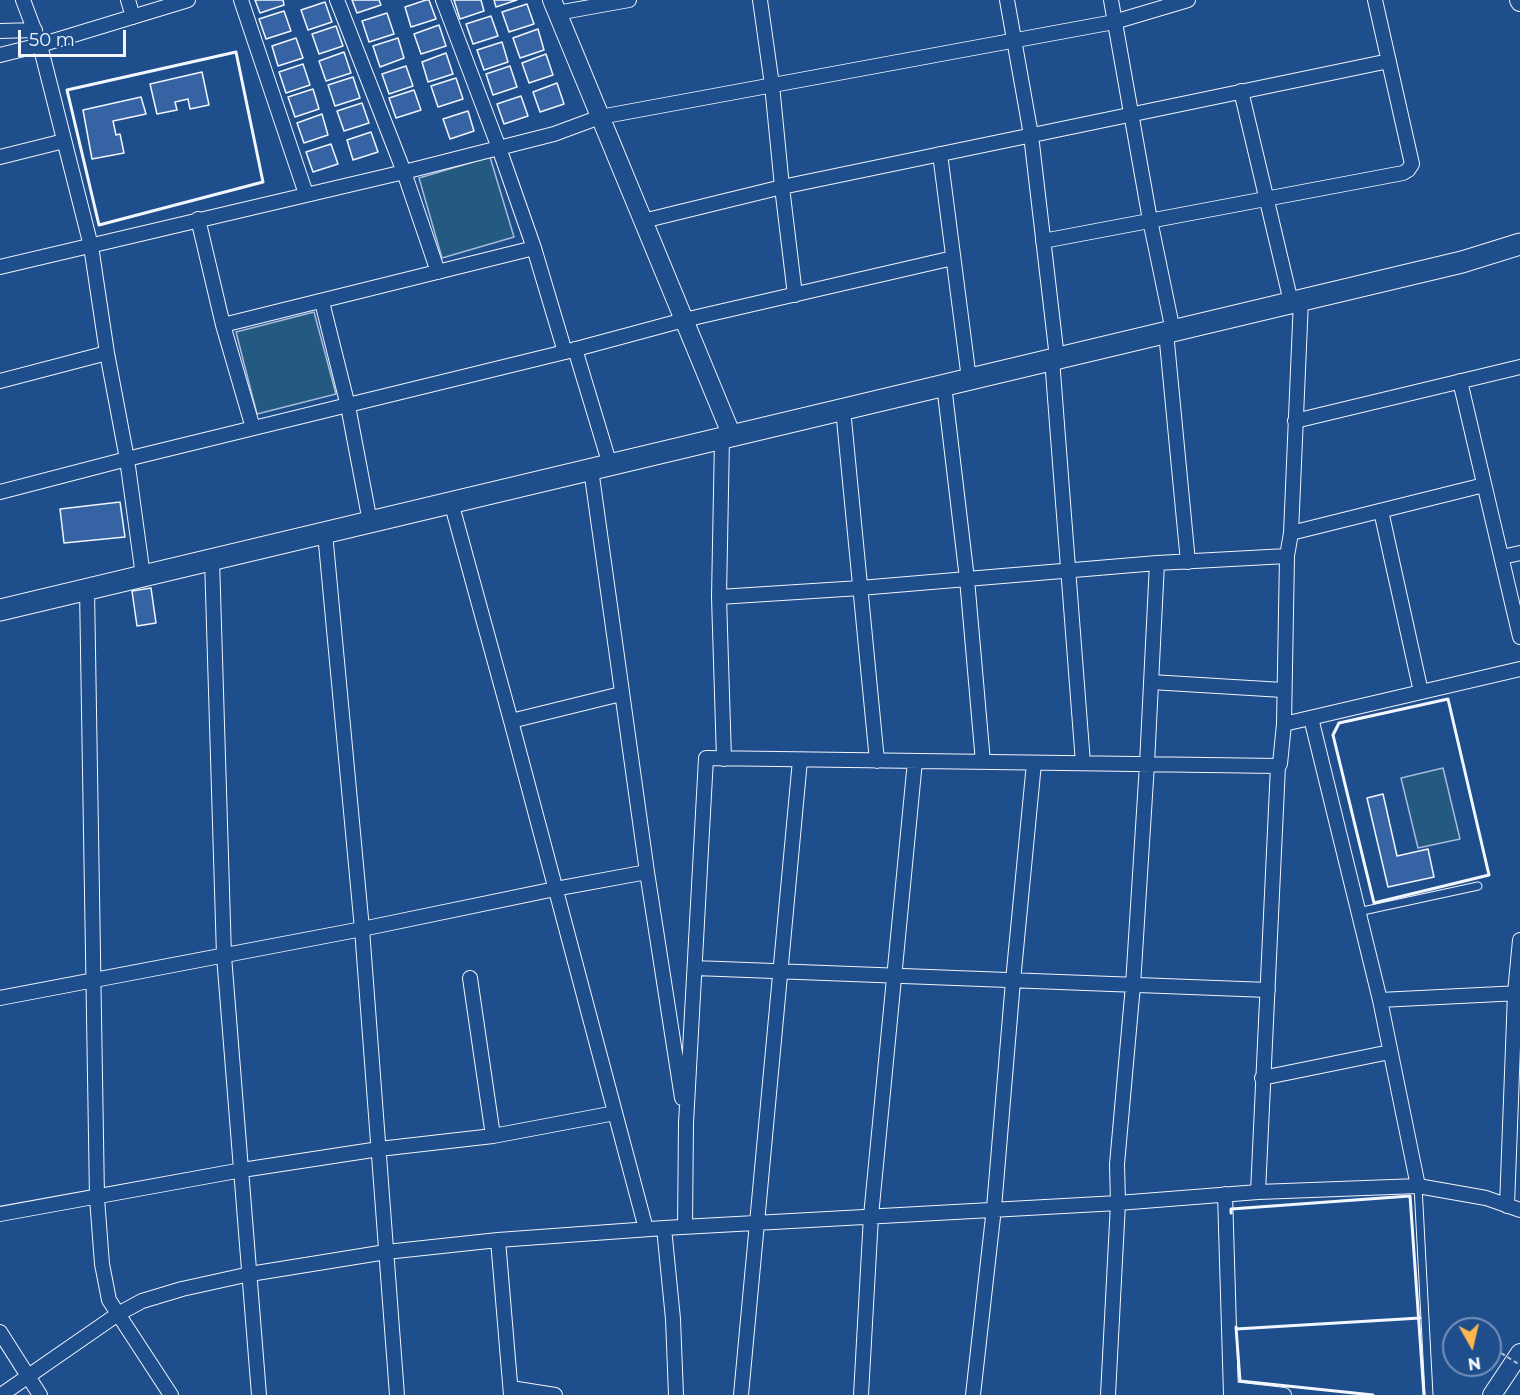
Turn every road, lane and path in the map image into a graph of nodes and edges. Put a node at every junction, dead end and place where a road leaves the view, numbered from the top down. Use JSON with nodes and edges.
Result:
{"nodes":[{"id":1,"x":23,"y":0,"type":"edge"},
{"id":2,"x":128,"y":0,"type":"edge"},
{"id":3,"x":188,"y":0,"type":"edge"},
{"id":4,"x":241,"y":0,"type":"edge"},
{"id":5,"x":337,"y":0,"type":"edge"},
{"id":6,"x":443,"y":0,"type":"edge"},
{"id":7,"x":629,"y":0,"type":"edge"},
{"id":8,"x":760,"y":0,"type":"edge"},
{"id":9,"x":1007,"y":0,"type":"edge"},
{"id":10,"x":1111,"y":0,"type":"edge"},
{"id":11,"x":1188,"y":0,"type":"edge"},
{"id":12,"x":1375,"y":0,"type":"edge"},
{"id":13,"x":1172,"y":2,"type":"edge"},
{"id":14,"x":554,"y":7,"type":"edge"},
{"id":15,"x":133,"y":16,"type":"junction"},
{"id":16,"x":1114,"y":22,"type":"junction"},
{"id":17,"x":35,"y":30,"type":"junction"},
{"id":18,"x":0,"y":31,"type":"edge"},
{"id":19,"x":1015,"y":40,"type":"junction"},
{"id":20,"x":40,"y":45,"type":"junction"},
{"id":21,"x":0,"y":55,"type":"edge"},
{"id":22,"x":1389,"y":61,"type":"junction"},
{"id":23,"x":772,"y":85,"type":"junction"},
{"id":24,"x":1241,"y":91,"type":"junction"},
{"id":25,"x":1132,"y":114,"type":"junction"},
{"id":26,"x":600,"y":117,"type":"junction"},
{"id":27,"x":1031,"y":135,"type":"junction"},
{"id":28,"x":64,"y":141,"type":"junction"},
{"id":29,"x":499,"y":148,"type":"junction"},
{"id":30,"x":940,"y":154,"type":"junction"},
{"id":31,"x":0,"y":157,"type":"edge"},
{"id":32,"x":404,"y":172,"type":"junction"},
{"id":33,"x":782,"y":187,"type":"junction"},
{"id":34,"x":306,"y":194,"type":"junction"},
{"id":35,"x":1267,"y":198,"type":"junction"},
{"id":36,"x":198,"y":219,"type":"junction"},
{"id":37,"x":1150,"y":220,"type":"junction"},
{"id":38,"x":643,"y":221,"type":"junction"},
{"id":39,"x":1043,"y":241,"type":"junction"},
{"id":40,"x":1520,"y":244,"type":"edge"},
{"id":41,"x":91,"y":246,"type":"junction"},
{"id":42,"x":534,"y":248,"type":"junction"},
{"id":43,"x":953,"y":258,"type":"junction"},
{"id":44,"x":1520,"y":259,"type":"edge"},
{"id":45,"x":1462,"y":262,"type":"junction"},
{"id":46,"x":0,"y":267,"type":"edge"},
{"id":47,"x":438,"y":272,"type":"junction"},
{"id":48,"x":795,"y":296,"type":"junction"},
{"id":49,"x":1296,"y":301,"type":"junction"},
{"id":50,"x":322,"y":302,"type":"junction"},
{"id":51,"x":684,"y":320,"type":"junction"},
{"id":52,"x":223,"y":325,"type":"junction"},
{"id":53,"x":1169,"y":331,"type":"junction"},
{"id":54,"x":570,"y":350,"type":"junction"},
{"id":55,"x":107,"y":353,"type":"junction"},
{"id":56,"x":1055,"y":359,"type":"junction"},
{"id":57,"x":1520,"y":367,"type":"edge"},
{"id":58,"x":969,"y":379,"type":"junction"},
{"id":59,"x":0,"y":381,"type":"edge"},
{"id":60,"x":1460,"y":381,"type":"junction"},
{"id":61,"x":944,"y":385,"type":"junction"},
{"id":62,"x":348,"y":406,"type":"junction"},
{"id":63,"x":843,"y":409,"type":"junction"},
{"id":64,"x":1295,"y":421,"type":"junction"},
{"id":65,"x":253,"y":428,"type":"junction"},
{"id":66,"x":727,"y":437,"type":"junction"},
{"id":67,"x":127,"y":459,"type":"junction"},
{"id":68,"x":600,"y":467,"type":"junction"},
{"id":69,"x":1485,"y":485,"type":"junction"},
{"id":70,"x":0,"y":492,"type":"edge"},
{"id":71,"x":451,"y":502,"type":"junction"},
{"id":72,"x":1381,"y":510,"type":"junction"},
{"id":73,"x":370,"y":522,"type":"junction"},
{"id":74,"x":325,"y":533,"type":"junction"},
{"id":75,"x":1291,"y":533,"type":"junction"},
{"id":76,"x":1520,"y":553,"type":"edge"},
{"id":77,"x":1287,"y":556,"type":"junction"},
{"id":78,"x":1502,"y":557,"type":"junction"},
{"id":79,"x":212,"y":559,"type":"junction"},
{"id":80,"x":1188,"y":562,"type":"junction"},
{"id":81,"x":1157,"y":563,"type":"junction"},
{"id":82,"x":1067,"y":570,"type":"junction"},
{"id":83,"x":143,"y":576,"type":"junction"},
{"id":84,"x":967,"y":579,"type":"junction"},
{"id":85,"x":860,"y":588,"type":"junction"},
{"id":86,"x":87,"y":589,"type":"junction"},
{"id":87,"x":719,"y":597,"type":"junction"},
{"id":88,"x":0,"y":610,"type":"edge"},
{"id":89,"x":1520,"y":637,"type":"edge"},
{"id":90,"x":1520,"y":669,"type":"edge"},
{"id":91,"x":1151,"y":682,"type":"junction"},
{"id":92,"x":1283,"y":690,"type":"junction"},
{"id":93,"x":1421,"y":692,"type":"junction"},
{"id":94,"x":621,"y":694,"type":"junction"},
{"id":95,"x":1311,"y":718,"type":"junction"},
{"id":96,"x":512,"y":721,"type":"junction"},
{"id":97,"x":1284,"y":724,"type":"junction"},
{"id":98,"x":724,"y":759,"type":"junction"},
{"id":99,"x":800,"y":760,"type":"junction"},
{"id":100,"x":877,"y":761,"type":"junction"},
{"id":101,"x":915,"y":761,"type":"junction"},
{"id":102,"x":983,"y":762,"type":"junction"},
{"id":103,"x":1034,"y":763,"type":"junction"},
{"id":104,"x":1083,"y":763,"type":"junction"},
{"id":105,"x":1147,"y":764,"type":"junction"},
{"id":106,"x":1278,"y":766,"type":"junction"},
{"id":107,"x":646,"y":872,"type":"junction"},
{"id":108,"x":1478,"y":886,"type":"dead end"},
{"id":109,"x":555,"y":889,"type":"junction"},
{"id":110,"x":1358,"y":912,"type":"junction"},
{"id":111,"x":362,"y":929,"type":"junction"},
{"id":112,"x":1520,"y":940,"type":"edge"},
{"id":113,"x":224,"y":956,"type":"junction"},
{"id":114,"x":696,"y":968,"type":"junction"},
{"id":115,"x":779,"y":971,"type":"junction"},
{"id":116,"x":893,"y":976,"type":"junction"},
{"id":117,"x":470,"y":978,"type":"dead end"},
{"id":118,"x":94,"y":980,"type":"junction"},
{"id":119,"x":1013,"y":981,"type":"junction"},
{"id":120,"x":1133,"y":985,"type":"junction"},
{"id":121,"x":1268,"y":990,"type":"junction"},
{"id":122,"x":1517,"y":993,"type":"edge"},
{"id":123,"x":0,"y":998,"type":"edge"},
{"id":124,"x":1380,"y":1000,"type":"junction"},
{"id":125,"x":1390,"y":1052,"type":"junction"},
{"id":126,"x":1262,"y":1078,"type":"junction"},
{"id":127,"x":615,"y":1113,"type":"junction"},
{"id":128,"x":686,"y":1123,"type":"junction"},
{"id":129,"x":493,"y":1136,"type":"junction"},
{"id":130,"x":379,"y":1149,"type":"junction"},
{"id":131,"x":242,"y":1170,"type":"junction"},
{"id":132,"x":1418,"y":1186,"type":"junction"},
{"id":133,"x":1258,"y":1192,"type":"junction"},
{"id":134,"x":1225,"y":1194,"type":"junction"},
{"id":135,"x":97,"y":1198,"type":"junction"},
{"id":136,"x":1118,"y":1203,"type":"junction"},
{"id":137,"x":994,"y":1208,"type":"junction"},
{"id":138,"x":1513,"y":1208,"type":"edge"},
{"id":139,"x":0,"y":1214,"type":"edge"},
{"id":140,"x":870,"y":1216,"type":"junction"},
{"id":141,"x":757,"y":1224,"type":"junction"},
{"id":142,"x":685,"y":1227,"type":"junction"},
{"id":143,"x":664,"y":1228,"type":"junction"},
{"id":144,"x":646,"y":1229,"type":"junction"},
{"id":145,"x":498,"y":1240,"type":"junction"},
{"id":146,"x":386,"y":1252,"type":"junction"},
{"id":147,"x":250,"y":1274,"type":"junction"},
{"id":148,"x":118,"y":1314,"type":"junction"},
{"id":149,"x":0,"y":1332,"type":"edge"},
{"id":150,"x":1520,"y":1353,"type":"edge"},
{"id":151,"x":1502,"y":1354,"type":"edge"},
{"id":152,"x":1520,"y":1365,"type":"edge"},
{"id":153,"x":28,"y":1376,"type":"junction"},
{"id":154,"x":511,"y":1392,"type":"edge"},
{"id":155,"x":1232,"y":1392,"type":"edge"},
{"id":156,"x":1,"y":1395,"type":"edge"},
{"id":157,"x":40,"y":1395,"type":"edge"},
{"id":158,"x":171,"y":1395,"type":"edge"},
{"id":159,"x":259,"y":1395,"type":"edge"},
{"id":160,"x":397,"y":1395,"type":"edge"},
{"id":161,"x":555,"y":1395,"type":"edge"},
{"id":162,"x":676,"y":1395,"type":"edge"},
{"id":163,"x":741,"y":1395,"type":"edge"},
{"id":164,"x":861,"y":1395,"type":"edge"},
{"id":165,"x":973,"y":1395,"type":"edge"},
{"id":166,"x":1108,"y":1395,"type":"edge"},
{"id":167,"x":1284,"y":1395,"type":"edge"},
{"id":168,"x":1429,"y":1395,"type":"edge"},
{"id":169,"x":1492,"y":1395,"type":"edge"}],
"edges":[{"from":1,"to":17,"type":"street"},
{"from":2,"to":15,"type":"street"},
{"from":3,"to":15,"type":"street"},
{"from":4,"to":34,"type":"street"},
{"from":5,"to":32,"type":"street"},
{"from":6,"to":29,"type":"street"},
{"from":7,"to":14,"type":"street"},
{"from":8,"to":23,"type":"street"},
{"from":9,"to":19,"type":"street"},
{"from":10,"to":16,"type":"street"},
{"from":11,"to":13,"type":"street"},
{"from":12,"to":22,"type":"street"},
{"from":13,"to":16,"type":"street"},
{"from":14,"to":26,"type":"street"},
{"from":15,"to":20,"type":"street"},
{"from":16,"to":19,"type":"street"},
{"from":16,"to":25,"type":"street"},
{"from":17,"to":18,"type":"street"},
{"from":17,"to":20,"type":"street"},
{"from":19,"to":23,"type":"street"},
{"from":19,"to":27,"type":"street"},
{"from":20,"to":21,"type":"street"},
{"from":20,"to":28,"type":"street"},
{"from":22,"to":24,"type":"street"},
{"from":22,"to":35,"type":"street"},
{"from":23,"to":26,"type":"street"},
{"from":23,"to":33,"type":"street"},
{"from":24,"to":25,"type":"street"},
{"from":24,"to":35,"type":"street"},
{"from":25,"to":27,"type":"street"},
{"from":25,"to":37,"type":"street"},
{"from":26,"to":29,"type":"street"},
{"from":26,"to":38,"type":"street"},
{"from":27,"to":30,"type":"street"},
{"from":27,"to":39,"type":"street"},
{"from":28,"to":31,"type":"street"},
{"from":28,"to":41,"type":"street"},
{"from":29,"to":32,"type":"street"},
{"from":29,"to":42,"type":"street"},
{"from":30,"to":33,"type":"street"},
{"from":30,"to":43,"type":"street"},
{"from":32,"to":34,"type":"street"},
{"from":32,"to":47,"type":"street"},
{"from":33,"to":38,"type":"street"},
{"from":33,"to":48,"type":"street"},
{"from":34,"to":36,"type":"street"},
{"from":35,"to":37,"type":"street"},
{"from":35,"to":49,"type":"street"},
{"from":36,"to":41,"type":"street"},
{"from":36,"to":52,"type":"street"},
{"from":37,"to":39,"type":"street"},
{"from":37,"to":53,"type":"street"},
{"from":38,"to":51,"type":"street"},
{"from":39,"to":56,"type":"street"},
{"from":40,"to":45,"type":"main road"},
{"from":41,"to":46,"type":"street"},
{"from":41,"to":55,"type":"street"},
{"from":42,"to":47,"type":"street"},
{"from":42,"to":54,"type":"street"},
{"from":43,"to":48,"type":"street"},
{"from":43,"to":58,"type":"street"},
{"from":44,"to":45,"type":"main road"},
{"from":45,"to":49,"type":"main road"},
{"from":47,"to":50,"type":"street"},
{"from":48,"to":51,"type":"street"},
{"from":49,"to":53,"type":"main road"},
{"from":49,"to":64,"type":"street"},
{"from":50,"to":52,"type":"street"},
{"from":50,"to":62,"type":"street"},
{"from":51,"to":54,"type":"street"},
{"from":51,"to":66,"type":"street"},
{"from":52,"to":65,"type":"street"},
{"from":53,"to":56,"type":"main road"},
{"from":53,"to":80,"type":"street"},
{"from":54,"to":62,"type":"street"},
{"from":54,"to":68,"type":"street"},
{"from":55,"to":59,"type":"street"},
{"from":55,"to":67,"type":"street"},
{"from":56,"to":58,"type":"main road"},
{"from":56,"to":82,"type":"street"},
{"from":57,"to":60,"type":"street"},
{"from":58,"to":61,"type":"main road"},
{"from":60,"to":64,"type":"street"},
{"from":60,"to":69,"type":"street"},
{"from":61,"to":63,"type":"main road"},
{"from":61,"to":84,"type":"street"},
{"from":62,"to":65,"type":"street"},
{"from":62,"to":73,"type":"street"},
{"from":63,"to":66,"type":"main road"},
{"from":63,"to":85,"type":"street"},
{"from":64,"to":75,"type":"street"},
{"from":65,"to":67,"type":"street"},
{"from":66,"to":68,"type":"main road"},
{"from":66,"to":87,"type":"street"},
{"from":67,"to":70,"type":"street"},
{"from":67,"to":83,"type":"street"},
{"from":68,"to":71,"type":"main road"},
{"from":68,"to":94,"type":"street"},
{"from":69,"to":72,"type":"street"},
{"from":69,"to":78,"type":"street"},
{"from":71,"to":73,"type":"main road"},
{"from":71,"to":96,"type":"street"},
{"from":72,"to":75,"type":"street"},
{"from":72,"to":93,"type":"street"},
{"from":73,"to":74,"type":"main road"},
{"from":74,"to":79,"type":"main road"},
{"from":74,"to":111,"type":"street"},
{"from":75,"to":77,"type":"street"},
{"from":76,"to":78,"type":"street"},
{"from":77,"to":80,"type":"street"},
{"from":77,"to":92,"type":"street"},
{"from":78,"to":89,"type":"street"},
{"from":79,"to":83,"type":"main road"},
{"from":79,"to":113,"type":"street"},
{"from":80,"to":81,"type":"street"},
{"from":81,"to":82,"type":"street"},
{"from":81,"to":91,"type":"street"},
{"from":82,"to":84,"type":"street"},
{"from":82,"to":104,"type":"street"},
{"from":83,"to":86,"type":"main road"},
{"from":84,"to":85,"type":"street"},
{"from":84,"to":102,"type":"street"},
{"from":85,"to":87,"type":"street"},
{"from":85,"to":100,"type":"street"},
{"from":86,"to":88,"type":"main road"},
{"from":86,"to":118,"type":"street"},
{"from":87,"to":98,"type":"street"},
{"from":90,"to":93,"type":"street"},
{"from":91,"to":92,"type":"street"},
{"from":91,"to":105,"type":"street"},
{"from":92,"to":97,"type":"street"},
{"from":93,"to":95,"type":"street"},
{"from":94,"to":96,"type":"street"},
{"from":94,"to":107,"type":"street"},
{"from":95,"to":97,"type":"street"},
{"from":95,"to":110,"type":"street"},
{"from":96,"to":109,"type":"street"},
{"from":97,"to":106,"type":"street"},
{"from":98,"to":99,"type":"street"},
{"from":98,"to":114,"type":"street"},
{"from":99,"to":100,"type":"street"},
{"from":99,"to":115,"type":"street"},
{"from":100,"to":101,"type":"street"},
{"from":101,"to":102,"type":"street"},
{"from":101,"to":116,"type":"street"},
{"from":102,"to":103,"type":"street"},
{"from":103,"to":104,"type":"street"},
{"from":103,"to":119,"type":"street"},
{"from":104,"to":105,"type":"street"},
{"from":105,"to":106,"type":"street"},
{"from":105,"to":120,"type":"street"},
{"from":106,"to":121,"type":"street"},
{"from":107,"to":109,"type":"street"},
{"from":107,"to":128,"type":"street"},
{"from":108,"to":110,"type":"lane"},
{"from":109,"to":111,"type":"street"},
{"from":109,"to":127,"type":"street"},
{"from":110,"to":124,"type":"street"},
{"from":111,"to":113,"type":"street"},
{"from":111,"to":130,"type":"street"},
{"from":112,"to":122,"type":"street"},
{"from":113,"to":118,"type":"street"},
{"from":113,"to":131,"type":"street"},
{"from":114,"to":115,"type":"street"},
{"from":114,"to":128,"type":"street"},
{"from":115,"to":116,"type":"street"},
{"from":115,"to":141,"type":"street"},
{"from":116,"to":119,"type":"street"},
{"from":116,"to":140,"type":"street"},
{"from":117,"to":129,"type":"street"},
{"from":118,"to":123,"type":"street"},
{"from":118,"to":135,"type":"street"},
{"from":119,"to":120,"type":"street"},
{"from":119,"to":137,"type":"street"},
{"from":120,"to":121,"type":"street"},
{"from":120,"to":136,"type":"street"},
{"from":121,"to":126,"type":"street"},
{"from":122,"to":124,"type":"street"},
{"from":122,"to":138,"type":"street"},
{"from":124,"to":125,"type":"street"},
{"from":125,"to":126,"type":"street"},
{"from":125,"to":132,"type":"street"},
{"from":126,"to":133,"type":"street"},
{"from":127,"to":129,"type":"street"},
{"from":127,"to":144,"type":"street"},
{"from":128,"to":142,"type":"street"},
{"from":129,"to":130,"type":"street"},
{"from":130,"to":131,"type":"street"},
{"from":130,"to":146,"type":"street"},
{"from":131,"to":135,"type":"street"},
{"from":131,"to":147,"type":"street"},
{"from":132,"to":133,"type":"street"},
{"from":132,"to":138,"type":"street"},
{"from":132,"to":168,"type":"lane"},
{"from":133,"to":134,"type":"street"},
{"from":134,"to":136,"type":"street"},
{"from":134,"to":155,"type":"street"},
{"from":135,"to":139,"type":"street"},
{"from":135,"to":148,"type":"street"},
{"from":136,"to":137,"type":"street"},
{"from":136,"to":166,"type":"street"},
{"from":137,"to":140,"type":"street"},
{"from":137,"to":165,"type":"street"},
{"from":140,"to":141,"type":"street"},
{"from":140,"to":164,"type":"street"},
{"from":141,"to":142,"type":"street"},
{"from":141,"to":163,"type":"street"},
{"from":142,"to":143,"type":"street"},
{"from":143,"to":144,"type":"street"},
{"from":143,"to":162,"type":"street"},
{"from":144,"to":145,"type":"street"},
{"from":145,"to":146,"type":"street"},
{"from":145,"to":154,"type":"street"},
{"from":146,"to":147,"type":"street"},
{"from":146,"to":160,"type":"street"},
{"from":147,"to":148,"type":"street"},
{"from":147,"to":159,"type":"street"},
{"from":148,"to":153,"type":"street"},
{"from":148,"to":158,"type":"street"},
{"from":149,"to":153,"type":"street"},
{"from":150,"to":169,"type":"street"},
{"from":151,"to":152,"type":"path","bridge":true},
{"from":153,"to":156,"type":"street"},
{"from":153,"to":157,"type":"street"},
{"from":154,"to":161,"type":"street"},
{"from":155,"to":167,"type":"street"}]}
